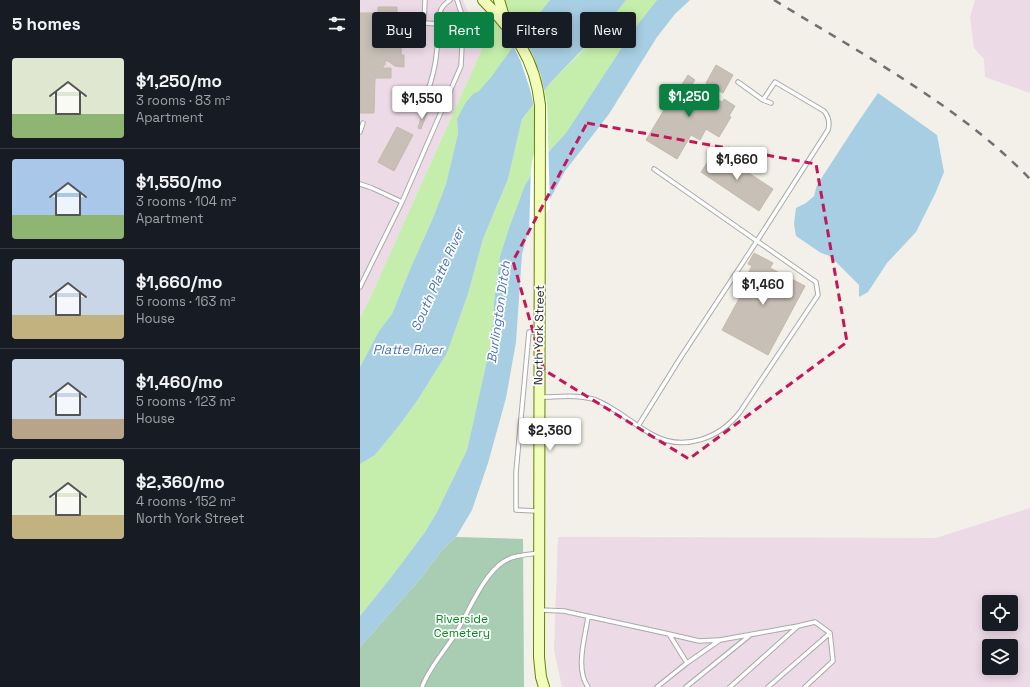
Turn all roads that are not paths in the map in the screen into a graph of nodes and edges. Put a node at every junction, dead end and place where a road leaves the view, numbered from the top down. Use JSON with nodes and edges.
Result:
{"nodes":[{"id":1,"x":424,"y":0,"type":"edge"},
{"id":2,"x":450,"y":0,"type":"edge"},
{"id":3,"x":457,"y":0,"type":"edge"},
{"id":4,"x":483,"y":0,"type":"edge"},
{"id":5,"x":499,"y":0,"type":"edge"},
{"id":6,"x":440,"y":12,"type":"edge"},
{"id":7,"x":502,"y":12,"type":"edge"},
{"id":8,"x":502,"y":19,"type":"edge"},
{"id":9,"x":434,"y":24,"type":"edge"},
{"id":10,"x":438,"y":48,"type":"edge"},
{"id":11,"x":523,"y":48,"type":"edge"},
{"id":12,"x":738,"y":82,"type":"dead end"},
{"id":13,"x":424,"y":100,"type":"dead end"},
{"id":14,"x":763,"y":100,"type":"junction"},
{"id":15,"x":770,"y":104,"type":"dead end"},
{"id":16,"x":363,"y":123,"type":"dead end"},
{"id":17,"x":360,"y":132,"type":"edge"},
{"id":18,"x":654,"y":169,"type":"dead end"},
{"id":19,"x":360,"y":184,"type":"edge"},
{"id":20,"x":402,"y":202,"type":"junction"},
{"id":21,"x":757,"y":241,"type":"junction"},
{"id":22,"x":360,"y":287,"type":"edge"},
{"id":23,"x":540,"y":332,"type":"junction"},
{"id":24,"x":539,"y":397,"type":"junction"},
{"id":25,"x":638,"y":426,"type":"junction"},
{"id":26,"x":538,"y":511,"type":"junction"},
{"id":27,"x":538,"y":553,"type":"junction"},
{"id":28,"x":539,"y":610,"type":"junction"},
{"id":29,"x":588,"y":617,"type":"junction"},
{"id":30,"x":798,"y":626,"type":"junction"},
{"id":31,"x":830,"y":633,"type":"junction"},
{"id":32,"x":669,"y":634,"type":"junction"},
{"id":33,"x":751,"y":635,"type":"junction"},
{"id":34,"x":720,"y":640,"type":"junction"},
{"id":35,"x":687,"y":663,"type":"junction"},
{"id":36,"x":422,"y":687,"type":"edge"},
{"id":37,"x":544,"y":687,"type":"edge"},
{"id":38,"x":588,"y":687,"type":"edge"},
{"id":39,"x":657,"y":687,"type":"edge"},
{"id":40,"x":686,"y":687,"type":"edge"},
{"id":41,"x":730,"y":687,"type":"edge"},
{"id":42,"x":768,"y":687,"type":"edge"},
{"id":43,"x":805,"y":687,"type":"edge"}],
"edges":[{"from":1,"to":9,"type":"lane"},
{"from":2,"to":6,"type":"lane"},
{"from":3,"to":20,"type":"lane"},
{"from":4,"to":8,"type":"main road","name":"North York Street"},
{"from":5,"to":7,"type":"main road"},
{"from":10,"to":13,"type":"lane"},
{"from":11,"to":23,"type":"main road","name":"North York Street"},
{"from":12,"to":14,"type":"lane"},
{"from":14,"to":15,"type":"lane"},
{"from":14,"to":21,"type":"lane"},
{"from":16,"to":17,"type":"lane"},
{"from":18,"to":21,"type":"lane"},
{"from":19,"to":20,"type":"lane"},
{"from":20,"to":22,"type":"lane"},
{"from":21,"to":25,"type":"lane"},
{"from":21,"to":25,"type":"lane"},
{"from":23,"to":24,"type":"main road","name":"North York Street"},
{"from":23,"to":26,"type":"lane"},
{"from":24,"to":25,"type":"lane"},
{"from":24,"to":26,"type":"main road","name":"North York Street"},
{"from":26,"to":27,"type":"main road","name":"North York Street"},
{"from":27,"to":28,"type":"main road","name":"North York Street"},
{"from":27,"to":36,"type":"lane"},
{"from":28,"to":29,"type":"lane"},
{"from":28,"to":37,"type":"main road","name":"North York Street"},
{"from":29,"to":32,"type":"lane"},
{"from":29,"to":38,"type":"lane"},
{"from":30,"to":31,"type":"lane"},
{"from":30,"to":33,"type":"lane"},
{"from":30,"to":41,"type":"lane"},
{"from":31,"to":42,"type":"lane"},
{"from":31,"to":43,"type":"lane"},
{"from":32,"to":34,"type":"lane"},
{"from":32,"to":35,"type":"lane"},
{"from":33,"to":34,"type":"lane"},
{"from":33,"to":40,"type":"lane"},
{"from":34,"to":35,"type":"lane"},
{"from":35,"to":39,"type":"lane"}]}
